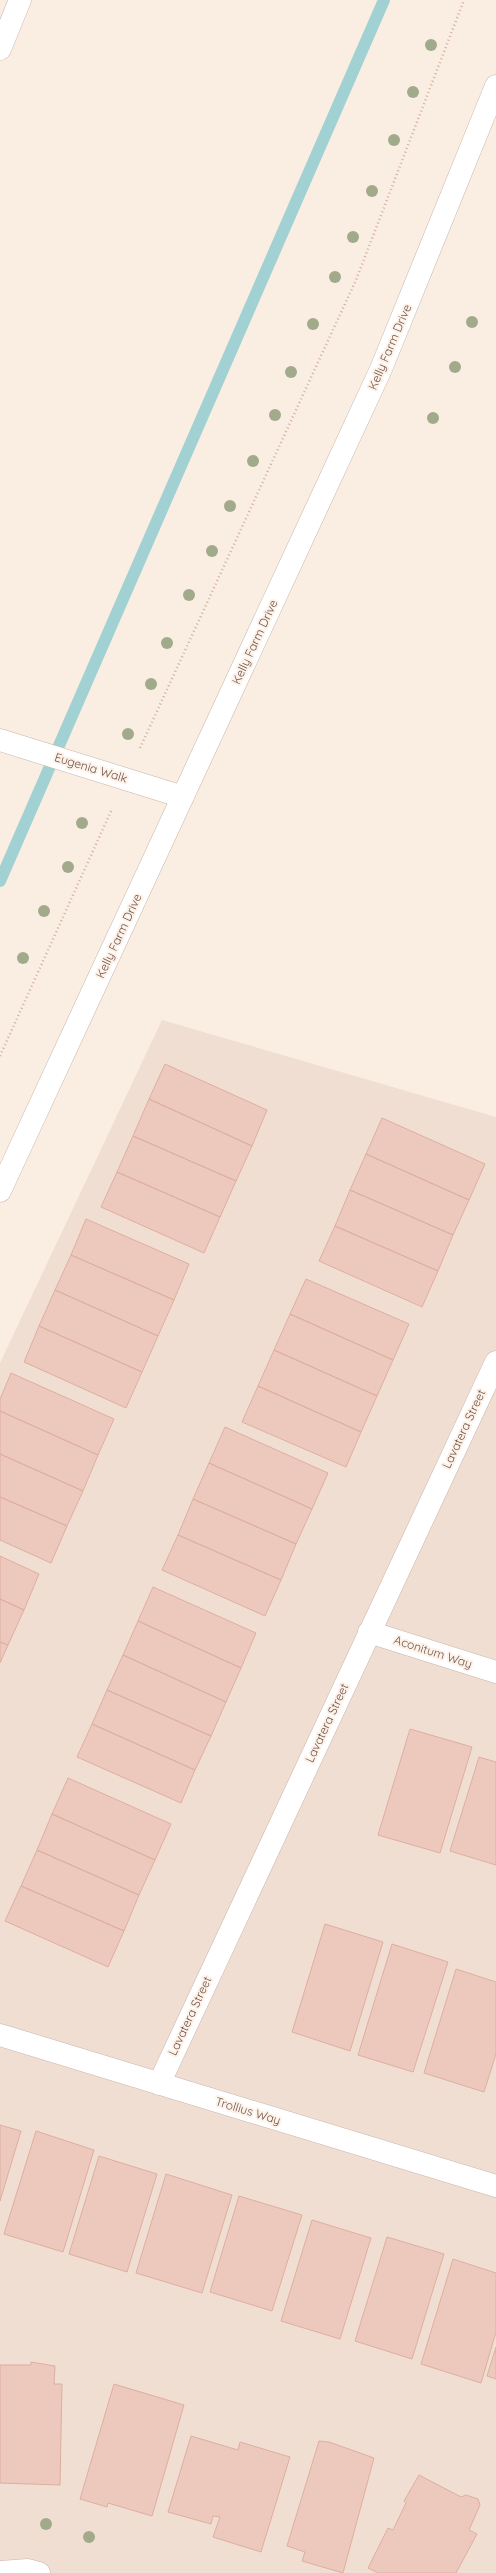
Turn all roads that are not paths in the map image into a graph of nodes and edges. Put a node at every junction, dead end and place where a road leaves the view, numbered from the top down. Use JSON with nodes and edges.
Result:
{"nodes":[{"id":1,"x":20,"y":0,"type":"edge"},
{"id":2,"x":0,"y":49,"type":"edge"},
{"id":3,"x":496,"y":86,"type":"edge"},
{"id":4,"x":0,"y":740,"type":"edge"},
{"id":5,"x":183,"y":797,"type":"junction"},
{"id":6,"x":0,"y":1191,"type":"edge"},
{"id":7,"x":496,"y":1362,"type":"edge"},
{"id":8,"x":369,"y":1632,"type":"junction"},
{"id":9,"x":496,"y":1672,"type":"edge"},
{"id":10,"x":0,"y":2035,"type":"edge"},
{"id":11,"x":160,"y":2084,"type":"junction"},
{"id":12,"x":496,"y":2186,"type":"edge"},
{"id":13,"x":0,"y":2572,"type":"edge"},
{"id":14,"x":39,"y":2573,"type":"edge"}],
"edges":[{"from":1,"to":2,"type":"street"},
{"from":3,"to":5,"type":"street","name":"Kelly Farm Drive"},
{"from":4,"to":5,"type":"street","name":"Eugenia Walk"},
{"from":5,"to":6,"type":"street","name":"Kelly Farm Drive"},
{"from":7,"to":8,"type":"street","name":"Lavatera Street"},
{"from":8,"to":9,"type":"street","name":"Aconitum Way"},
{"from":8,"to":11,"type":"street","name":"Lavatera Street"},
{"from":10,"to":11,"type":"street","name":"Trollius Way"},
{"from":11,"to":12,"type":"street","name":"Trollius Way"},
{"from":13,"to":14,"type":"street"}]}
